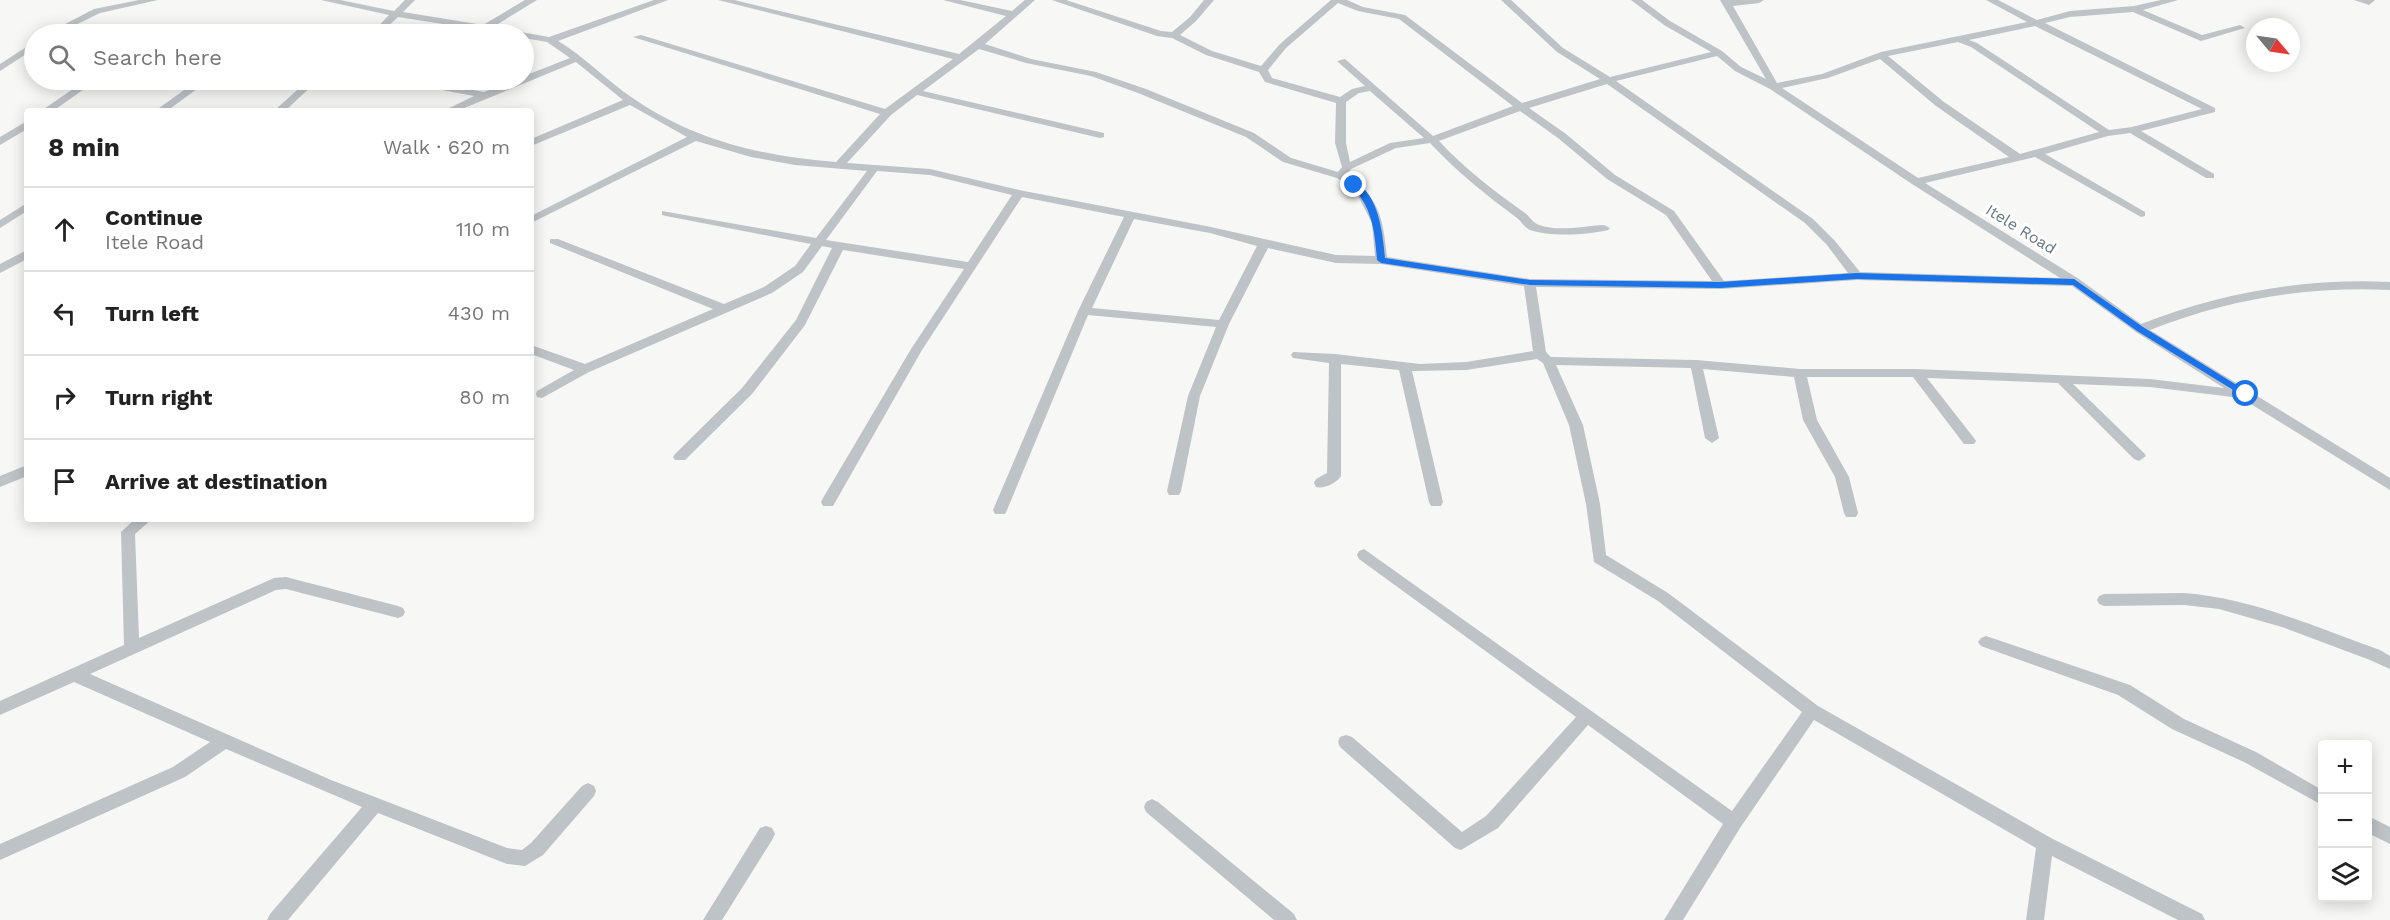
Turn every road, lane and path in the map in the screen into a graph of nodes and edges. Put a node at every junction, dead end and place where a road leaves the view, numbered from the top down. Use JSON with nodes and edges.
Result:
{"nodes":[{"id":1,"x":153,"y":0,"type":"edge"},
{"id":2,"x":326,"y":0,"type":"edge"},
{"id":3,"x":410,"y":0,"type":"edge"},
{"id":4,"x":532,"y":0,"type":"edge"},
{"id":5,"x":663,"y":0,"type":"edge"},
{"id":6,"x":723,"y":0,"type":"edge"},
{"id":7,"x":948,"y":0,"type":"edge"},
{"id":8,"x":1030,"y":0,"type":"edge"},
{"id":9,"x":1057,"y":0,"type":"edge"},
{"id":10,"x":1209,"y":0,"type":"edge"},
{"id":11,"x":1338,"y":0,"type":"edge"},
{"id":12,"x":1506,"y":0,"type":"edge"},
{"id":13,"x":1636,"y":0,"type":"edge"},
{"id":14,"x":1758,"y":0,"type":"edge"},
{"id":15,"x":1991,"y":0,"type":"edge"},
{"id":16,"x":2173,"y":0,"type":"edge"},
{"id":17,"x":2359,"y":0,"type":"edge"},
{"id":18,"x":2370,"y":0,"type":"edge"},
{"id":19,"x":1726,"y":2,"type":"edge"},
{"id":20,"x":108,"y":4,"type":"edge"},
{"id":21,"x":2134,"y":9,"type":"junction"},
{"id":22,"x":396,"y":14,"type":"junction"},
{"id":23,"x":1012,"y":14,"type":"junction"},
{"id":24,"x":2039,"y":22,"type":"junction"},
{"id":25,"x":69,"y":24,"type":"edge"},
{"id":26,"x":386,"y":24,"type":"edge"},
{"id":27,"x":465,"y":24,"type":"edge"},
{"id":28,"x":491,"y":24,"type":"edge"},
{"id":29,"x":2240,"y":28,"type":"dead end"},
{"id":30,"x":1174,"y":34,"type":"junction"},
{"id":31,"x":534,"y":37,"type":"edge"},
{"id":32,"x":638,"y":37,"type":"dead end"},
{"id":33,"x":550,"y":40,"type":"junction"},
{"id":34,"x":1975,"y":40,"type":"junction"},
{"id":35,"x":978,"y":45,"type":"junction"},
{"id":36,"x":24,"y":52,"type":"edge"},
{"id":37,"x":1719,"y":53,"type":"junction"},
{"id":38,"x":1881,"y":55,"type":"junction"},
{"id":39,"x":962,"y":58,"type":"junction"},
{"id":40,"x":576,"y":59,"type":"junction"},
{"id":41,"x":1342,"y":61,"type":"dead end"},
{"id":42,"x":0,"y":68,"type":"edge"},
{"id":43,"x":1263,"y":70,"type":"junction"},
{"id":44,"x":534,"y":75,"type":"edge"},
{"id":45,"x":1608,"y":80,"type":"junction"},
{"id":46,"x":1774,"y":87,"type":"junction"},
{"id":47,"x":1371,"y":88,"type":"junction"},
{"id":48,"x":77,"y":90,"type":"edge"},
{"id":49,"x":190,"y":90,"type":"edge"},
{"id":50,"x":302,"y":90,"type":"edge"},
{"id":51,"x":456,"y":90,"type":"edge"},
{"id":52,"x":495,"y":90,"type":"edge"},
{"id":53,"x":917,"y":92,"type":"junction"},
{"id":54,"x":482,"y":95,"type":"junction"},
{"id":55,"x":630,"y":101,"type":"junction"},
{"id":56,"x":1341,"y":101,"type":"junction"},
{"id":57,"x":1521,"y":107,"type":"junction"},
{"id":58,"x":50,"y":108,"type":"edge"},
{"id":59,"x":164,"y":108,"type":"edge"},
{"id":60,"x":282,"y":108,"type":"edge"},
{"id":61,"x":454,"y":108,"type":"edge"},
{"id":62,"x":888,"y":113,"type":"junction"},
{"id":63,"x":24,"y":126,"type":"edge"},
{"id":64,"x":2132,"y":130,"type":"junction"},
{"id":65,"x":2107,"y":133,"type":"junction"},
{"id":66,"x":1100,"y":135,"type":"dead end"},
{"id":67,"x":695,"y":137,"type":"junction"},
{"id":68,"x":1432,"y":140,"type":"junction"},
{"id":69,"x":0,"y":142,"type":"edge"},
{"id":70,"x":534,"y":142,"type":"edge"},
{"id":71,"x":2036,"y":153,"type":"junction"},
{"id":72,"x":2018,"y":158,"type":"junction"},
{"id":73,"x":839,"y":165,"type":"junction"},
{"id":74,"x":874,"y":168,"type":"junction"},
{"id":75,"x":1344,"y":172,"type":"junction"},
{"id":76,"x":2210,"y":176,"type":"dead end"},
{"id":77,"x":1916,"y":182,"type":"junction"},
{"id":78,"x":1018,"y":193,"type":"junction"},
{"id":79,"x":24,"y":208,"type":"edge"},
{"id":80,"x":666,"y":213,"type":"dead end"},
{"id":81,"x":2141,"y":214,"type":"dead end"},
{"id":82,"x":1130,"y":216,"type":"junction"},
{"id":83,"x":534,"y":218,"type":"edge"},
{"id":84,"x":0,"y":225,"type":"edge"},
{"id":85,"x":1604,"y":228,"type":"dead end"},
{"id":86,"x":554,"y":241,"type":"dead end"},
{"id":87,"x":817,"y":243,"type":"junction"},
{"id":88,"x":1263,"y":244,"type":"junction"},
{"id":89,"x":839,"y":246,"type":"junction"},
{"id":90,"x":24,"y":256,"type":"edge"},
{"id":91,"x":1381,"y":260,"type":"junction"},
{"id":92,"x":971,"y":266,"type":"junction"},
{"id":93,"x":0,"y":269,"type":"edge"},
{"id":94,"x":1857,"y":276,"type":"junction"},
{"id":95,"x":1530,"y":282,"type":"junction"},
{"id":96,"x":2074,"y":282,"type":"junction"},
{"id":97,"x":1720,"y":285,"type":"junction"},
{"id":98,"x":2390,"y":286,"type":"edge"},
{"id":99,"x":724,"y":309,"type":"junction"},
{"id":100,"x":1084,"y":311,"type":"junction"},
{"id":101,"x":1222,"y":324,"type":"junction"},
{"id":102,"x":2140,"y":329,"type":"junction"},
{"id":103,"x":534,"y":350,"type":"edge"},
{"id":104,"x":1297,"y":355,"type":"dead end"},
{"id":105,"x":1335,"y":358,"type":"junction"},
{"id":106,"x":1544,"y":358,"type":"junction"},
{"id":107,"x":1696,"y":364,"type":"junction"},
{"id":108,"x":1404,"y":366,"type":"junction"},
{"id":109,"x":585,"y":369,"type":"junction"},
{"id":110,"x":1800,"y":373,"type":"junction"},
{"id":111,"x":1916,"y":374,"type":"junction"},
{"id":112,"x":2062,"y":380,"type":"junction"},
{"id":113,"x":543,"y":394,"type":"dead end"},
{"id":114,"x":2246,"y":394,"type":"junction"},
{"id":115,"x":1712,"y":438,"type":"dead end"},
{"id":116,"x":1969,"y":441,"type":"dead end"},
{"id":117,"x":2139,"y":456,"type":"dead end"},
{"id":118,"x":680,"y":457,"type":"dead end"},
{"id":119,"x":24,"y":471,"type":"edge"},
{"id":120,"x":0,"y":482,"type":"edge"},
{"id":121,"x":1321,"y":483,"type":"dead end"},
{"id":122,"x":2390,"y":485,"type":"edge"},
{"id":123,"x":1174,"y":491,"type":"dead end"},
{"id":124,"x":828,"y":502,"type":"dead end"},
{"id":125,"x":1436,"y":502,"type":"dead end"},
{"id":126,"x":1000,"y":510,"type":"dead end"},
{"id":127,"x":1851,"y":513,"type":"dead end"},
{"id":128,"x":141,"y":522,"type":"edge"},
{"id":129,"x":1364,"y":555,"type":"dead end"},
{"id":130,"x":2104,"y":600,"type":"dead end"},
{"id":131,"x":398,"y":612,"type":"dead end"},
{"id":132,"x":1986,"y":642,"type":"dead end"},
{"id":133,"x":132,"y":647,"type":"junction"},
{"id":134,"x":2390,"y":663,"type":"edge"},
{"id":135,"x":73,"y":674,"type":"junction"},
{"id":136,"x":0,"y":708,"type":"edge"},
{"id":137,"x":1812,"y":711,"type":"junction"},
{"id":138,"x":1587,"y":715,"type":"junction"},
{"id":139,"x":224,"y":741,"type":"junction"},
{"id":140,"x":1346,"y":742,"type":"dead end"},
{"id":141,"x":588,"y":791,"type":"dead end"},
{"id":142,"x":2318,"y":796,"type":"edge"},
{"id":143,"x":374,"y":805,"type":"junction"},
{"id":144,"x":1152,"y":807,"type":"dead end"},
{"id":145,"x":1734,"y":822,"type":"junction"},
{"id":146,"x":2372,"y":827,"type":"edge"},
{"id":147,"x":766,"y":834,"type":"dead end"},
{"id":148,"x":2390,"y":836,"type":"edge"},
{"id":149,"x":2045,"y":844,"type":"junction"},
{"id":150,"x":0,"y":852,"type":"edge"},
{"id":151,"x":276,"y":920,"type":"edge"},
{"id":152,"x":712,"y":920,"type":"edge"},
{"id":153,"x":1288,"y":920,"type":"edge"},
{"id":154,"x":1673,"y":920,"type":"edge"},
{"id":155,"x":2035,"y":920,"type":"edge"},
{"id":156,"x":2196,"y":920,"type":"edge"}],
"edges":[{"from":1,"to":20,"type":"street"},
{"from":2,"to":22,"type":"street"},
{"from":3,"to":22,"type":"street"},
{"from":4,"to":28,"type":"street"},
{"from":5,"to":33,"type":"street"},
{"from":6,"to":39,"type":"street"},
{"from":7,"to":23,"type":"street"},
{"from":8,"to":23,"type":"street"},
{"from":9,"to":30,"type":"street"},
{"from":10,"to":30,"type":"street"},
{"from":11,"to":43,"type":"street"},
{"from":11,"to":57,"type":"street"},
{"from":12,"to":45,"type":"street"},
{"from":13,"to":37,"type":"street","name":"Itele Road"},
{"from":14,"to":19,"type":"street"},
{"from":15,"to":24,"type":"street"},
{"from":16,"to":21,"type":"street"},
{"from":17,"to":18,"type":"street"},
{"from":19,"to":46,"type":"street"},
{"from":20,"to":25,"type":"street"},
{"from":21,"to":24,"type":"street"},
{"from":21,"to":29,"type":"street"},
{"from":22,"to":26,"type":"street"},
{"from":22,"to":27,"type":"street"},
{"from":23,"to":35,"type":"street"},
{"from":24,"to":34,"type":"street"},
{"from":24,"to":64,"type":"street"},
{"from":30,"to":43,"type":"street"},
{"from":31,"to":33,"type":"street"},
{"from":32,"to":62,"type":"street"},
{"from":33,"to":40,"type":"street"},
{"from":34,"to":38,"type":"street"},
{"from":34,"to":65,"type":"street"},
{"from":35,"to":39,"type":"street"},
{"from":35,"to":75,"type":"street"},
{"from":36,"to":42,"type":"street"},
{"from":37,"to":45,"type":"street"},
{"from":37,"to":46,"type":"street","name":"Itele Road"},
{"from":38,"to":46,"type":"street"},
{"from":38,"to":72,"type":"street"},
{"from":39,"to":53,"type":"street"},
{"from":40,"to":44,"type":"street"},
{"from":40,"to":55,"type":"street"},
{"from":41,"to":47,"type":"street"},
{"from":43,"to":56,"type":"street"},
{"from":45,"to":57,"type":"street"},
{"from":45,"to":94,"type":"street"},
{"from":46,"to":77,"type":"street","name":"Itele Road"},
{"from":47,"to":56,"type":"street"},
{"from":47,"to":68,"type":"street"},
{"from":48,"to":58,"type":"street"},
{"from":49,"to":59,"type":"street"},
{"from":50,"to":60,"type":"street"},
{"from":51,"to":54,"type":"street"},
{"from":52,"to":54,"type":"street"},
{"from":53,"to":62,"type":"street"},
{"from":53,"to":66,"type":"street"},
{"from":54,"to":61,"type":"street"},
{"from":55,"to":67,"type":"street"},
{"from":55,"to":70,"type":"street"},
{"from":56,"to":75,"type":"street"},
{"from":57,"to":68,"type":"street"},
{"from":57,"to":97,"type":"street"},
{"from":62,"to":73,"type":"street"},
{"from":63,"to":69,"type":"street"},
{"from":64,"to":65,"type":"street"},
{"from":64,"to":76,"type":"street"},
{"from":65,"to":71,"type":"street"},
{"from":67,"to":73,"type":"street"},
{"from":67,"to":83,"type":"street"},
{"from":68,"to":75,"type":"street"},
{"from":68,"to":85,"type":"street"},
{"from":71,"to":72,"type":"street"},
{"from":71,"to":81,"type":"street"},
{"from":72,"to":77,"type":"street"},
{"from":73,"to":74,"type":"street"},
{"from":74,"to":78,"type":"street"},
{"from":74,"to":87,"type":"street"},
{"from":75,"to":91,"type":"street"},
{"from":77,"to":96,"type":"street","name":"Itele Road"},
{"from":78,"to":82,"type":"street"},
{"from":78,"to":92,"type":"street"},
{"from":79,"to":84,"type":"street"},
{"from":80,"to":87,"type":"street"},
{"from":82,"to":88,"type":"street"},
{"from":82,"to":100,"type":"street"},
{"from":86,"to":99,"type":"street"},
{"from":87,"to":89,"type":"street"},
{"from":87,"to":99,"type":"street"},
{"from":88,"to":91,"type":"street"},
{"from":88,"to":101,"type":"street"},
{"from":89,"to":92,"type":"street"},
{"from":89,"to":118,"type":"street"},
{"from":90,"to":93,"type":"street"},
{"from":91,"to":95,"type":"street"},
{"from":92,"to":124,"type":"street"},
{"from":94,"to":96,"type":"street"},
{"from":94,"to":97,"type":"street"},
{"from":95,"to":97,"type":"street"},
{"from":95,"to":106,"type":"street"},
{"from":96,"to":102,"type":"street","name":"Itele Road"},
{"from":98,"to":102,"type":"street"},
{"from":99,"to":109,"type":"street"},
{"from":100,"to":101,"type":"street"},
{"from":100,"to":126,"type":"street"},
{"from":101,"to":123,"type":"street"},
{"from":102,"to":114,"type":"street","name":"Itele Road"},
{"from":103,"to":109,"type":"street"},
{"from":104,"to":105,"type":"street"},
{"from":105,"to":108,"type":"street"},
{"from":105,"to":121,"type":"street"},
{"from":106,"to":107,"type":"street"},
{"from":106,"to":108,"type":"street"},
{"from":106,"to":137,"type":"street"},
{"from":107,"to":110,"type":"street"},
{"from":107,"to":115,"type":"street"},
{"from":108,"to":125,"type":"street"},
{"from":109,"to":113,"type":"street"},
{"from":110,"to":111,"type":"street"},
{"from":110,"to":127,"type":"street"},
{"from":111,"to":112,"type":"street"},
{"from":111,"to":116,"type":"street"},
{"from":112,"to":114,"type":"street"},
{"from":112,"to":117,"type":"street"},
{"from":114,"to":122,"type":"street","name":"Itele Road"},
{"from":119,"to":120,"type":"street"},
{"from":128,"to":133,"type":"street"},
{"from":129,"to":138,"type":"street"},
{"from":130,"to":134,"type":"street"},
{"from":131,"to":133,"type":"street"},
{"from":132,"to":142,"type":"street"},
{"from":133,"to":135,"type":"street"},
{"from":135,"to":136,"type":"street"},
{"from":135,"to":139,"type":"street"},
{"from":137,"to":145,"type":"street"},
{"from":137,"to":149,"type":"street"},
{"from":138,"to":140,"type":"street"},
{"from":138,"to":145,"type":"street"},
{"from":139,"to":143,"type":"street"},
{"from":139,"to":150,"type":"street"},
{"from":141,"to":143,"type":"street"},
{"from":143,"to":151,"type":"street"},
{"from":144,"to":153,"type":"street"},
{"from":145,"to":154,"type":"street"},
{"from":146,"to":148,"type":"street"},
{"from":147,"to":152,"type":"street"},
{"from":149,"to":155,"type":"street"},
{"from":149,"to":156,"type":"street"}]}
